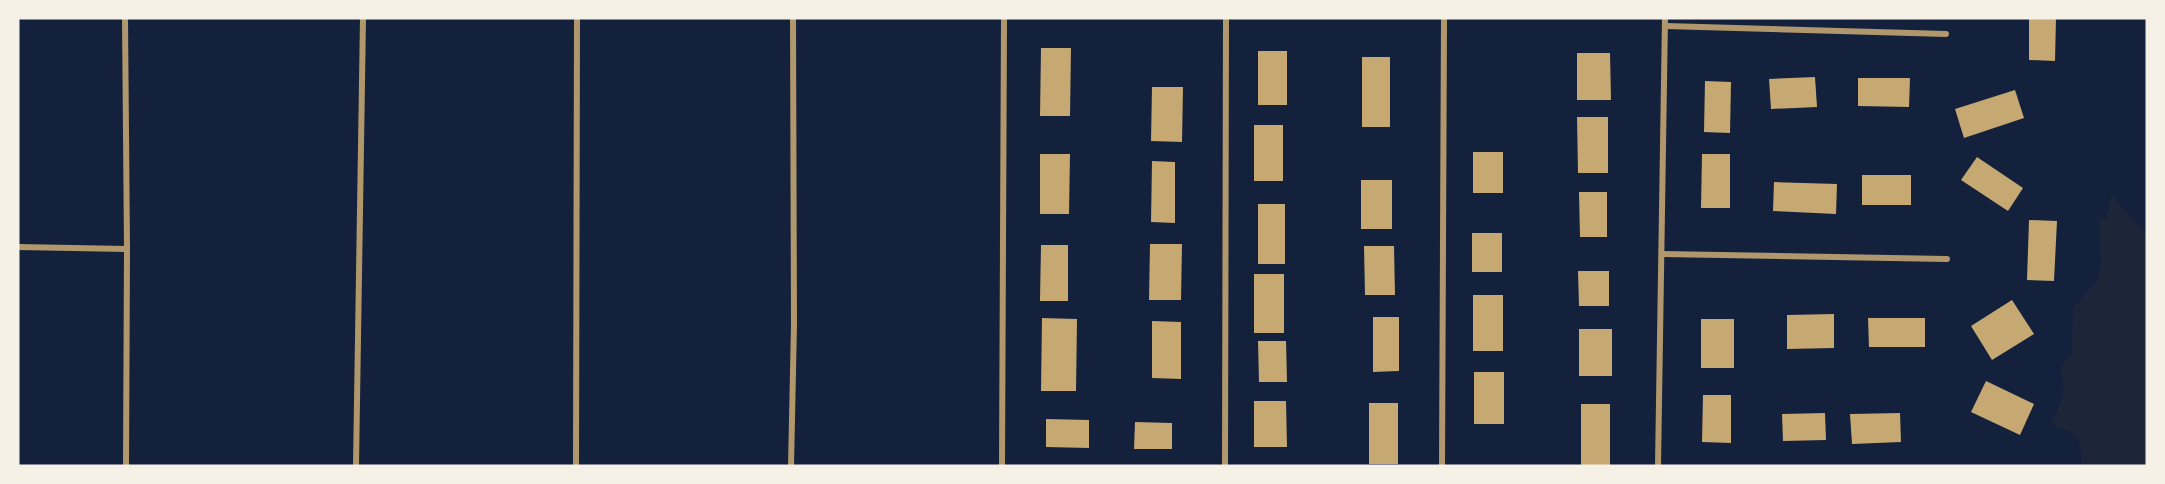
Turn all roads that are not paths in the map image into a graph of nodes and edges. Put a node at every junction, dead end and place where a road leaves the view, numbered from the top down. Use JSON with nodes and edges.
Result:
{"nodes":[{"id":1,"x":125,"y":18,"type":"edge"},
{"id":2,"x":363,"y":18,"type":"edge"},
{"id":3,"x":577,"y":18,"type":"edge"},
{"id":4,"x":793,"y":18,"type":"edge"},
{"id":5,"x":1004,"y":18,"type":"edge"},
{"id":6,"x":1226,"y":18,"type":"edge"},
{"id":7,"x":1444,"y":18,"type":"edge"},
{"id":8,"x":1665,"y":18,"type":"edge"},
{"id":9,"x":1665,"y":26,"type":"junction"},
{"id":10,"x":1946,"y":34,"type":"dead end"},
{"id":11,"x":18,"y":247,"type":"edge"},
{"id":12,"x":127,"y":249,"type":"junction"},
{"id":13,"x":1662,"y":254,"type":"junction"},
{"id":14,"x":1947,"y":260,"type":"dead end"},
{"id":15,"x":126,"y":466,"type":"edge"},
{"id":16,"x":356,"y":466,"type":"edge"},
{"id":17,"x":576,"y":466,"type":"edge"},
{"id":18,"x":791,"y":466,"type":"edge"},
{"id":19,"x":1002,"y":466,"type":"edge"},
{"id":20,"x":1225,"y":466,"type":"edge"},
{"id":21,"x":1443,"y":466,"type":"edge"},
{"id":22,"x":1658,"y":466,"type":"edge"}],
"edges":[{"from":1,"to":12,"type":"street"},
{"from":2,"to":16,"type":"street"},
{"from":3,"to":17,"type":"street"},
{"from":4,"to":18,"type":"street"},
{"from":5,"to":19,"type":"street"},
{"from":6,"to":20,"type":"street"},
{"from":7,"to":21,"type":"street"},
{"from":8,"to":9,"type":"street"},
{"from":9,"to":10,"type":"street"},
{"from":9,"to":13,"type":"street"},
{"from":11,"to":12,"type":"street"},
{"from":12,"to":15,"type":"street"},
{"from":13,"to":14,"type":"street"},
{"from":13,"to":22,"type":"street"}]}
